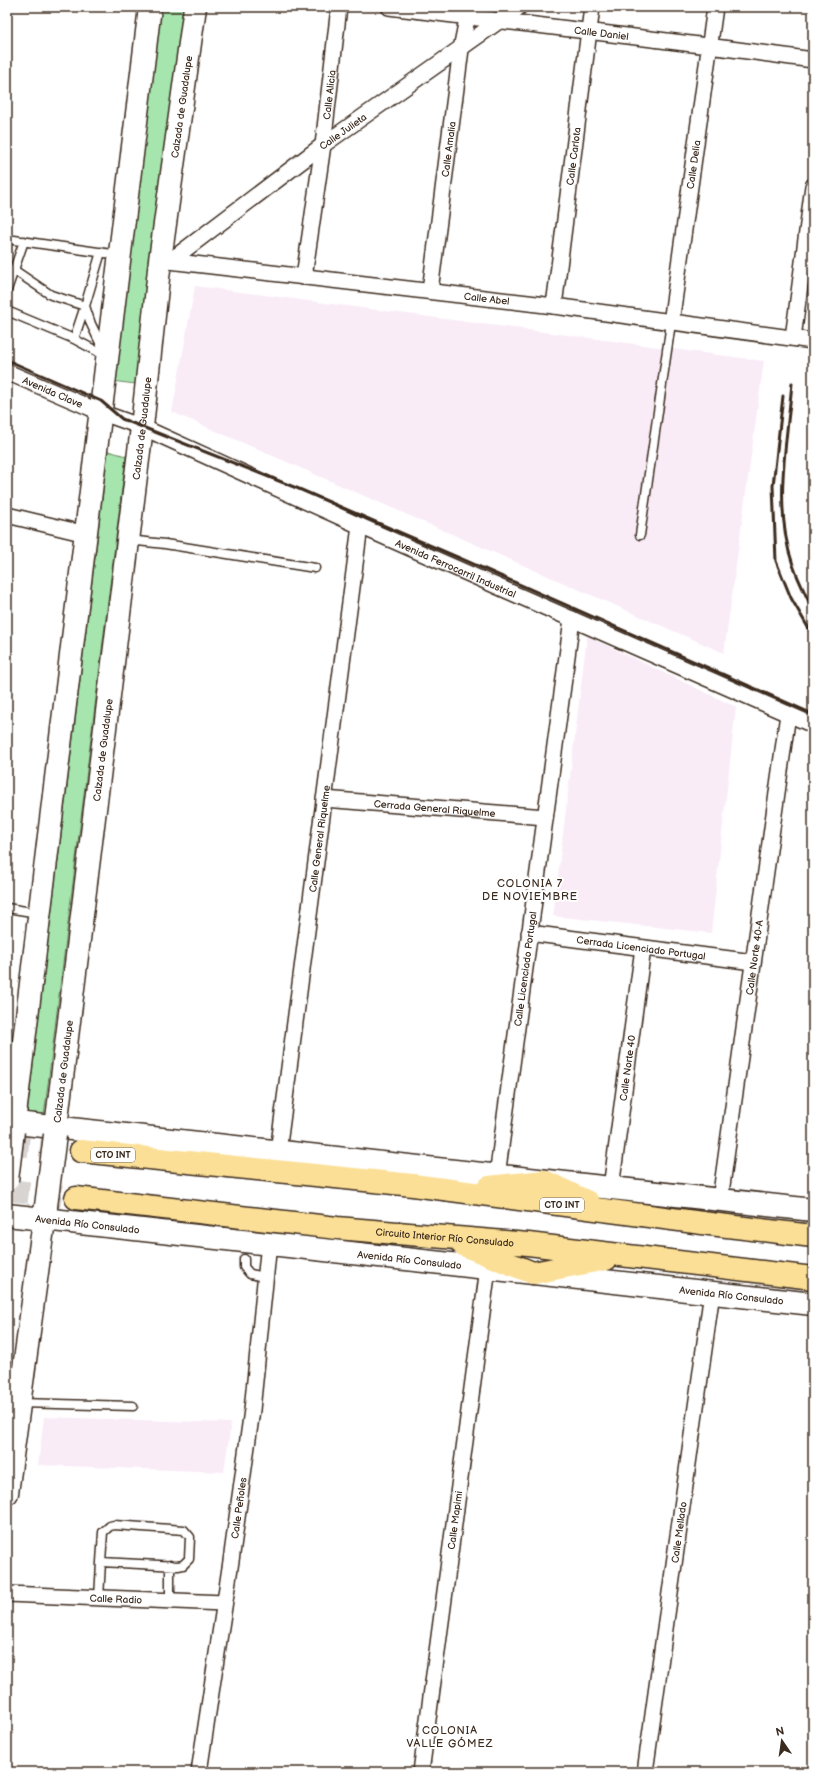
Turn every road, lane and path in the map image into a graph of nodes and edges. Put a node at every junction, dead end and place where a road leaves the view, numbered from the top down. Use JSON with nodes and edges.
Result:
{"nodes":[{"id":1,"x":150,"y":7,"type":"edge"},
{"id":2,"x":195,"y":7,"type":"edge"},
{"id":3,"x":339,"y":7,"type":"edge"},
{"id":4,"x":389,"y":7,"type":"edge"},
{"id":5,"x":518,"y":7,"type":"edge"},
{"id":6,"x":592,"y":7,"type":"edge"},
{"id":7,"x":714,"y":7,"type":"edge"},
{"id":8,"x":468,"y":12,"type":"edge"},
{"id":9,"x":499,"y":21,"type":"junction"},
{"id":10,"x":588,"y":32,"type":"junction"},
{"id":11,"x":710,"y":46,"type":"junction"},
{"id":12,"x":461,"y":49,"type":"junction"},
{"id":13,"x":813,"y":60,"type":"edge"},
{"id":14,"x":323,"y":145,"type":"junction"},
{"id":15,"x":813,"y":186,"type":"edge"},
{"id":16,"x":7,"y":239,"type":"edge"},
{"id":17,"x":24,"y":241,"type":"junction"},
{"id":18,"x":111,"y":254,"type":"junction"},
{"id":19,"x":165,"y":260,"type":"junction"},
{"id":20,"x":14,"y":270,"type":"junction"},
{"id":21,"x":304,"y":277,"type":"junction"},
{"id":22,"x":7,"y":290,"type":"edge"},
{"id":23,"x":430,"y":291,"type":"junction"},
{"id":24,"x":85,"y":306,"type":"junction"},
{"id":25,"x":554,"y":306,"type":"junction"},
{"id":26,"x":7,"y":311,"type":"edge"},
{"id":27,"x":671,"y":323,"type":"junction"},
{"id":28,"x":793,"y":338,"type":"junction"},
{"id":29,"x":74,"y":339,"type":"junction"},
{"id":30,"x":813,"y":341,"type":"edge"},
{"id":31,"x":107,"y":356,"type":"junction"},
{"id":32,"x":7,"y":372,"type":"edge"},
{"id":33,"x":100,"y":412,"type":"junction"},
{"id":34,"x":142,"y":427,"type":"junction"},
{"id":35,"x":7,"y":515,"type":"edge"},
{"id":36,"x":360,"y":526,"type":"junction"},
{"id":37,"x":86,"y":534,"type":"junction"},
{"id":38,"x":640,"y":534,"type":"dead end"},
{"id":39,"x":128,"y":540,"type":"junction"},
{"id":40,"x":315,"y":568,"type":"dead end"},
{"id":41,"x":572,"y":619,"type":"junction"},
{"id":42,"x":788,"y":714,"type":"junction"},
{"id":43,"x":813,"y":725,"type":"edge"},
{"id":44,"x":324,"y":799,"type":"junction"},
{"id":45,"x":545,"y":817,"type":"junction"},
{"id":46,"x":7,"y":908,"type":"edge"},
{"id":47,"x":41,"y":914,"type":"junction"},
{"id":48,"x":529,"y":932,"type":"junction"},
{"id":49,"x":643,"y":948,"type":"junction"},
{"id":50,"x":753,"y":962,"type":"junction"},
{"id":51,"x":11,"y":1125,"type":"edge"},
{"id":52,"x":55,"y":1131,"type":"junction"},
{"id":53,"x":81,"y":1152,"type":"tunnel mouth"},
{"id":54,"x":278,"y":1152,"type":"junction"},
{"id":55,"x":497,"y":1176,"type":"junction"},
{"id":56,"x":7,"y":1180,"type":"edge"},
{"id":57,"x":544,"y":1181,"type":"junction"},
{"id":58,"x":611,"y":1188,"type":"junction"},
{"id":59,"x":456,"y":1190,"type":"junction"},
{"id":60,"x":76,"y":1198,"type":"tunnel mouth"},
{"id":61,"x":720,"y":1200,"type":"junction"},
{"id":62,"x":605,"y":1210,"type":"junction"},
{"id":63,"x":813,"y":1210,"type":"edge"},
{"id":64,"x":45,"y":1213,"type":"junction"},
{"id":65,"x":7,"y":1215,"type":"edge"},
{"id":66,"x":813,"y":1236,"type":"edge"},
{"id":67,"x":447,"y":1238,"type":"junction"},
{"id":68,"x":269,"y":1243,"type":"junction"},
{"id":69,"x":625,"y":1255,"type":"junction"},
{"id":70,"x":244,"y":1259,"type":"dead end"},
{"id":71,"x":488,"y":1268,"type":"junction"},
{"id":72,"x":533,"y":1273,"type":"junction"},
{"id":73,"x":265,"y":1277,"type":"junction"},
{"id":74,"x":813,"y":1278,"type":"edge"},
{"id":75,"x":712,"y":1292,"type":"junction"},
{"id":76,"x":813,"y":1304,"type":"edge"},
{"id":77,"x":19,"y":1403,"type":"junction"},
{"id":78,"x":133,"y":1406,"type":"dead end"},
{"id":79,"x":7,"y":1493,"type":"edge"},
{"id":80,"x":101,"y":1562,"type":"junction"},
{"id":81,"x":170,"y":1565,"type":"junction"},
{"id":82,"x":7,"y":1594,"type":"edge"},
{"id":83,"x":99,"y":1598,"type":"junction"},
{"id":84,"x":170,"y":1601,"type":"junction"},
{"id":85,"x":224,"y":1603,"type":"junction"},
{"id":86,"x":199,"y":1772,"type":"edge"},
{"id":87,"x":421,"y":1772,"type":"edge"},
{"id":88,"x":645,"y":1772,"type":"edge"}],
"edges":[{"from":1,"to":18,"type":"main road"},
{"from":2,"to":19,"type":"main road","name":"Calzada de Guadalupe"},
{"from":3,"to":14,"type":"street","name":"Calle Alicia"},
{"from":4,"to":8,"type":"street","name":"Calle Daniel"},
{"from":5,"to":9,"type":"street","name":"Calle Julieta"},
{"from":6,"to":10,"type":"street","name":"Calle Carlota"},
{"from":7,"to":11,"type":"street","name":"Calle Delia"},
{"from":8,"to":9,"type":"street","name":"Calle Daniel"},
{"from":8,"to":12,"type":"street","name":"Calle Amalia"},
{"from":9,"to":10,"type":"street","name":"Calle Daniel"},
{"from":9,"to":12,"type":"street","name":"Calle Julieta"},
{"from":10,"to":11,"type":"street","name":"Calle Daniel"},
{"from":10,"to":25,"type":"street","name":"Calle Carlota"},
{"from":11,"to":13,"type":"street","name":"Calle Daniel"},
{"from":11,"to":27,"type":"street","name":"Calle Delia"},
{"from":12,"to":14,"type":"street","name":"Calle Julieta"},
{"from":12,"to":23,"type":"street","name":"Calle Amalia"},
{"from":14,"to":19,"type":"street","name":"Calle Julieta"},
{"from":14,"to":21,"type":"street","name":"Calle Alicia"},
{"from":15,"to":28,"type":"street"},
{"from":16,"to":17,"type":"lane"},
{"from":17,"to":18,"type":"lane"},
{"from":17,"to":20,"type":"lane"},
{"from":18,"to":24,"type":"lane"},
{"from":18,"to":31,"type":"main road"},
{"from":19,"to":21,"type":"street","name":"Calle Abel"},
{"from":19,"to":34,"type":"main road","name":"Calzada de Guadalupe"},
{"from":20,"to":22,"type":"lane"},
{"from":20,"to":24,"type":"lane"},
{"from":21,"to":23,"type":"street","name":"Calle Abel"},
{"from":23,"to":25,"type":"street","name":"Calle Abel"},
{"from":24,"to":29,"type":"lane"},
{"from":24,"to":31,"type":"lane"},
{"from":25,"to":27,"type":"street","name":"Calle Abel"},
{"from":26,"to":29,"type":"lane"},
{"from":27,"to":28,"type":"street","name":"Calle Abel"},
{"from":27,"to":38,"type":"lane"},
{"from":28,"to":30,"type":"street","name":"Calle Abel"},
{"from":29,"to":31,"type":"lane"},
{"from":31,"to":33,"type":"main road"},
{"from":32,"to":33,"type":"street","name":"Avenida Clave"},
{"from":33,"to":34,"type":"street","name":"Avenida Ferrocarril Industrial"},
{"from":33,"to":37,"type":"main road"},
{"from":34,"to":36,"type":"street","name":"Avenida Ferrocarril Industrial"},
{"from":34,"to":39,"type":"main road","name":"Calzada de Guadalupe"},
{"from":35,"to":37,"type":"street"},
{"from":36,"to":41,"type":"street","name":"Avenida Ferrocarril Industrial"},
{"from":36,"to":44,"type":"street","name":"Calle General Riquelme"},
{"from":37,"to":47,"type":"main road"},
{"from":39,"to":40,"type":"lane"},
{"from":39,"to":52,"type":"main road","name":"Calzada de Guadalupe"},
{"from":41,"to":42,"type":"street","name":"Avenida Ferrocarril Industrial"},
{"from":41,"to":45,"type":"street","name":"Calle Licenciado Portugal"},
{"from":42,"to":43,"type":"street","name":"Avenida Ferrocarril Industrial"},
{"from":42,"to":50,"type":"street","name":"Calle Norte 40-A"},
{"from":44,"to":45,"type":"street","name":"Cerrada General Riquelme"},
{"from":44,"to":54,"type":"street","name":"Calle General Riquelme"},
{"from":45,"to":48,"type":"street","name":"Calle Licenciado Portugal"},
{"from":46,"to":47,"type":"lane"},
{"from":47,"to":51,"type":"main road"},
{"from":48,"to":49,"type":"street","name":"Cerrada Licenciado Portugal"},
{"from":48,"to":55,"type":"street","name":"Calle Licenciado Portugal"},
{"from":49,"to":50,"type":"street","name":"Cerrada Licenciado Portugal"},
{"from":49,"to":58,"type":"street","name":"Calle Norte 40"},
{"from":50,"to":61,"type":"street","name":"Calle Norte 40-A"},
{"from":51,"to":52,"type":"main road","number":"CTO INT"},
{"from":51,"to":56,"type":"main road","bridge":true},
{"from":52,"to":54,"type":"main road","number":"CTO INT"},
{"from":52,"to":64,"type":"main road","name":"Calzada de Guadalupe","bridge":true},
{"from":53,"to":59,"type":"highway","number":"CTO INT"},
{"from":54,"to":55,"type":"main road","number":"CTO INT"},
{"from":55,"to":57,"type":"main road","number":"CTO INT"},
{"from":57,"to":58,"type":"main road","number":"CTO INT"},
{"from":57,"to":59,"type":"highway"},
{"from":57,"to":62,"type":"highway"},
{"from":58,"to":61,"type":"main road","number":"CTO INT"},
{"from":59,"to":62,"type":"highway","number":"CTO INT"},
{"from":60,"to":67,"type":"highway","name":"Circuito Interior Río Consulado"},
{"from":61,"to":63,"type":"main road","number":"CTO INT"},
{"from":62,"to":66,"type":"highway","number":"CTO INT"},
{"from":64,"to":65,"type":"main road","name":"Avenida Río Consulado"},
{"from":64,"to":68,"type":"main road","name":"Avenida Río Consulado"},
{"from":64,"to":77,"type":"main road","name":"Calzada de Guadalupe"},
{"from":67,"to":69,"type":"highway","name":"Circuito Interior Río Consulado"},
{"from":67,"to":72,"type":"highway"},
{"from":68,"to":71,"type":"main road","name":"Avenida Río Consulado"},
{"from":68,"to":73,"type":"street","name":"Calle Peñoles"},
{"from":69,"to":72,"type":"highway"},
{"from":69,"to":74,"type":"highway","name":"Circuito Interior Río Consulado"},
{"from":70,"to":73,"type":"lane"},
{"from":71,"to":72,"type":"main road","name":"Avenida Río Consulado"},
{"from":71,"to":87,"type":"street","name":"Calle Mapimi"},
{"from":72,"to":75,"type":"main road","name":"Avenida Río Consulado"},
{"from":73,"to":85,"type":"street","name":"Calle Peñoles"},
{"from":75,"to":76,"type":"main road","name":"Avenida Río Consulado"},
{"from":75,"to":88,"type":"street","name":"Calle Mellado"},
{"from":77,"to":78,"type":"lane"},
{"from":77,"to":79,"type":"main road","name":"Calzada de Guadalupe"},
{"from":80,"to":81,"type":"lane"},
{"from":80,"to":81,"type":"lane"},
{"from":80,"to":83,"type":"lane"},
{"from":81,"to":84,"type":"lane"},
{"from":82,"to":83,"type":"street","name":"Calle Radio"},
{"from":83,"to":84,"type":"street","name":"Calle Radio"},
{"from":84,"to":85,"type":"street","name":"Calle Radio"},
{"from":85,"to":86,"type":"street","name":"Calle Peñoles"}]}
